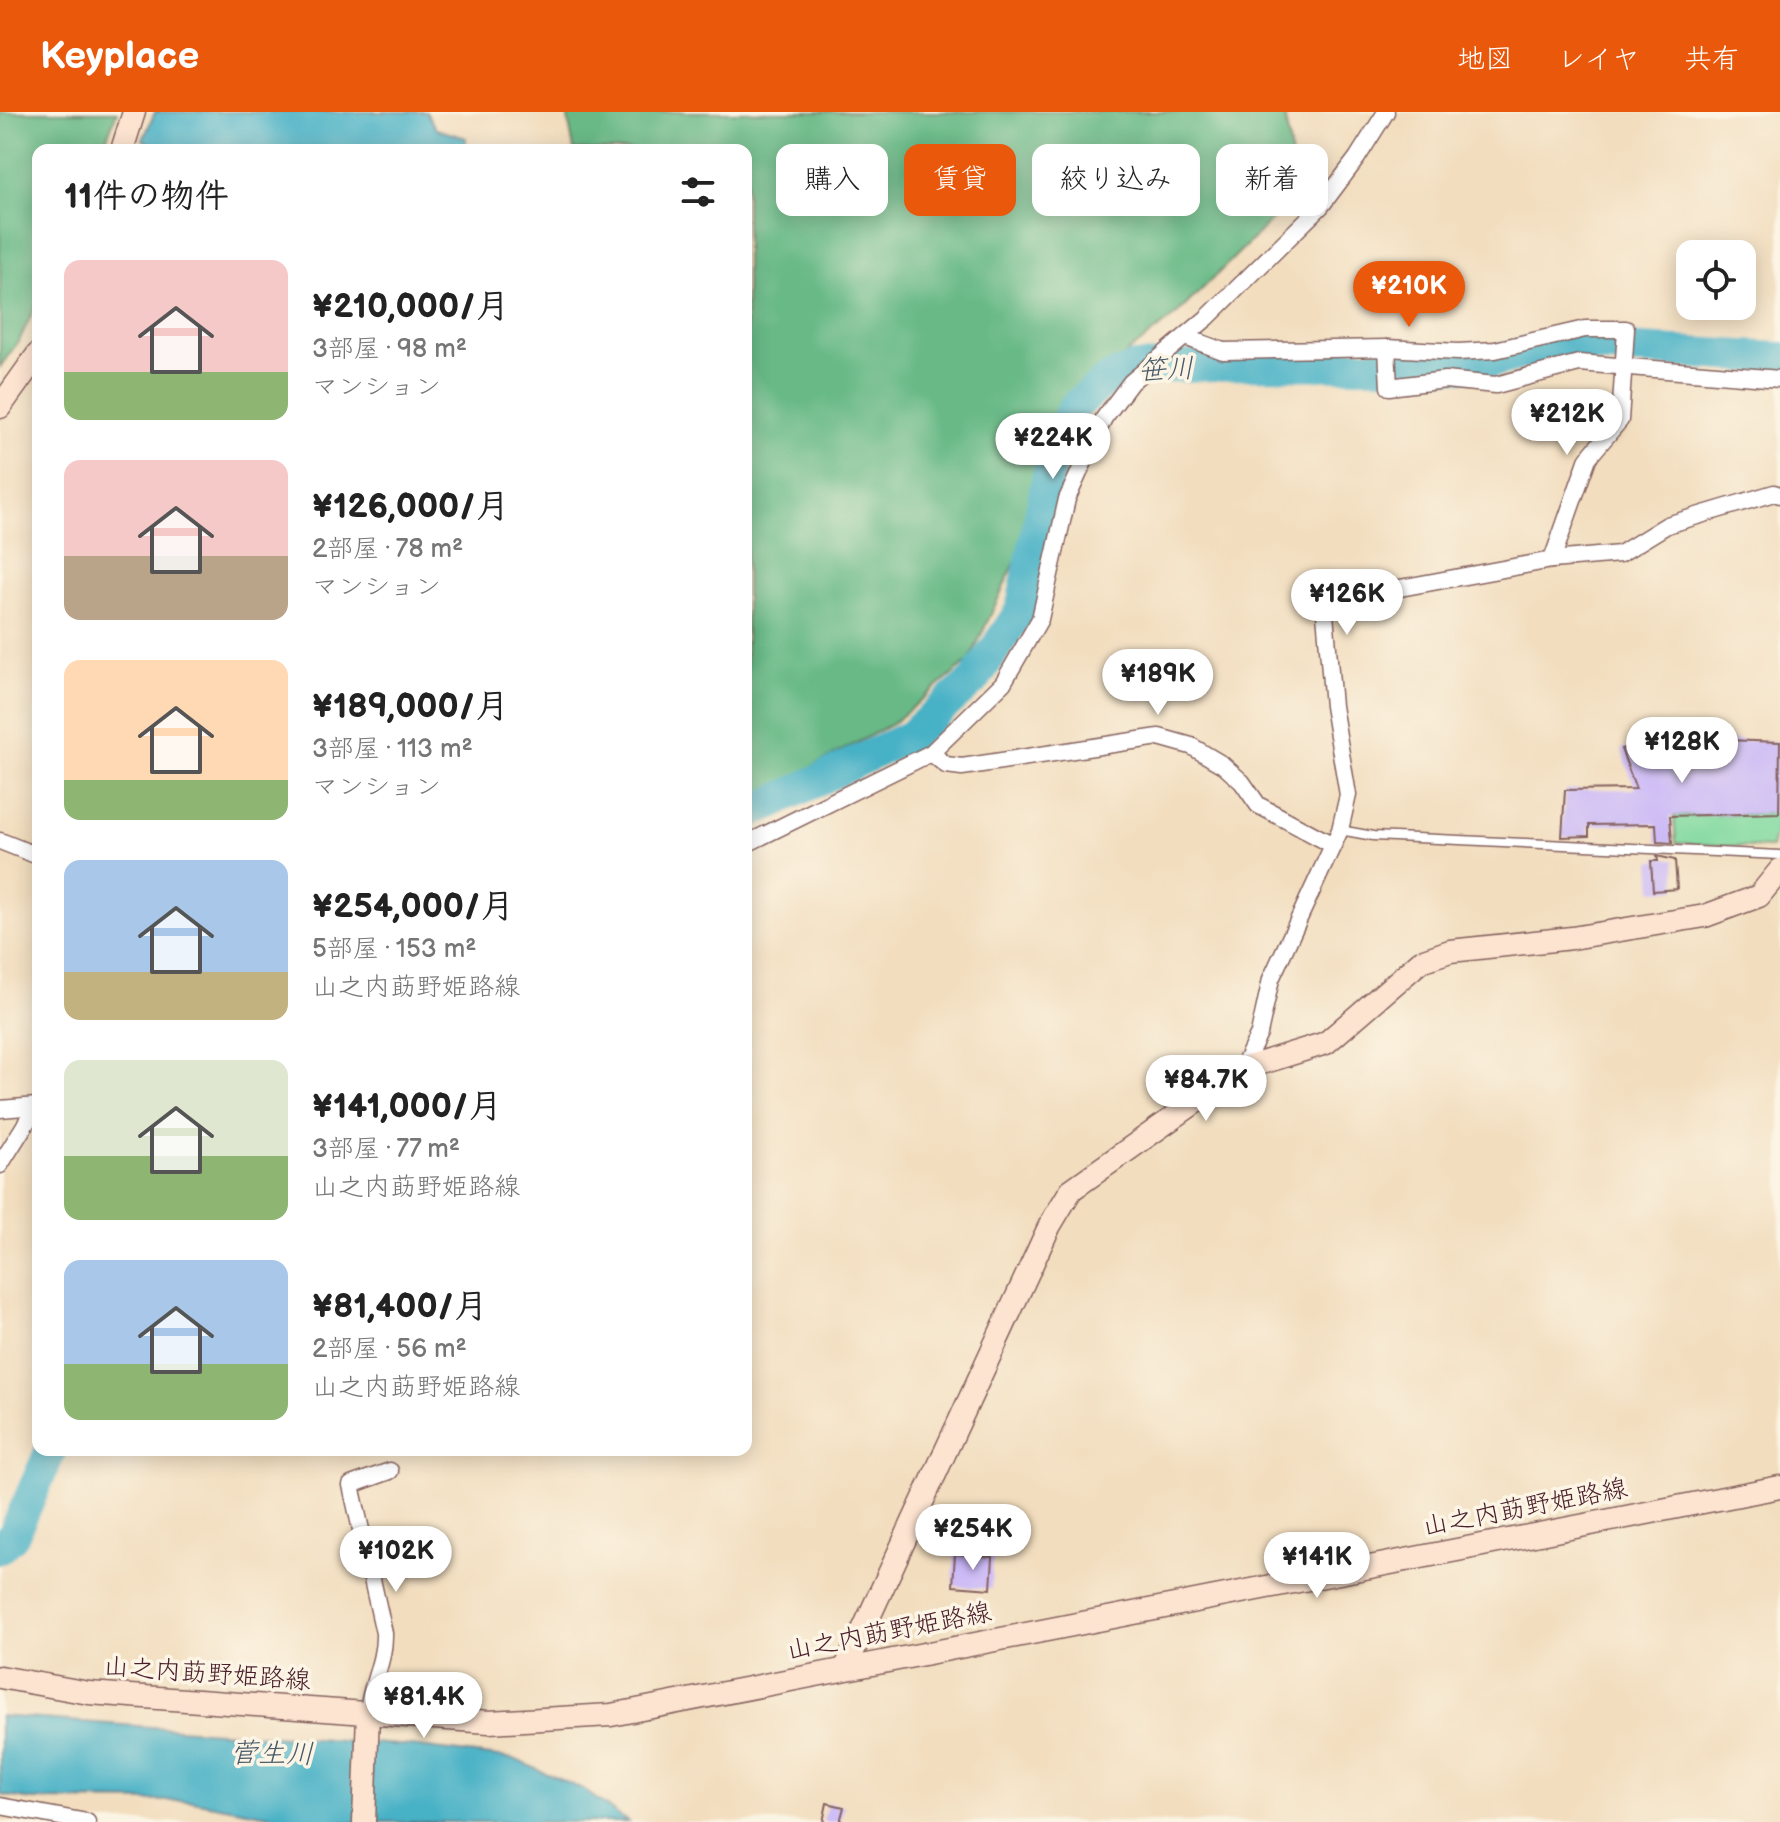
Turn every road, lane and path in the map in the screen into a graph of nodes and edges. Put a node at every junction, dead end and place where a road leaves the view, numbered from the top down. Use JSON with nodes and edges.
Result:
{"nodes":[{"id":1,"x":134,"y":112,"type":"edge"},
{"id":2,"x":1386,"y":112,"type":"edge"},
{"id":3,"x":124,"y":144,"type":"edge"},
{"id":4,"x":1185,"y":337,"type":"junction"},
{"id":5,"x":1387,"y":348,"type":"junction"},
{"id":6,"x":32,"y":362,"type":"edge"},
{"id":7,"x":1624,"y":369,"type":"junction"},
{"id":8,"x":1780,"y":379,"type":"edge"},
{"id":9,"x":0,"y":407,"type":"edge"},
{"id":10,"x":1780,"y":495,"type":"edge"},
{"id":11,"x":1552,"y":560,"type":"junction"},
{"id":12,"x":931,"y":753,"type":"junction"},
{"id":13,"x":1337,"y":837,"type":"junction"},
{"id":14,"x":0,"y":841,"type":"edge"},
{"id":15,"x":752,"y":841,"type":"edge"},
{"id":16,"x":32,"y":854,"type":"edge"},
{"id":17,"x":1780,"y":855,"type":"edge"},
{"id":18,"x":1780,"y":870,"type":"edge"},
{"id":19,"x":1242,"y":1069,"type":"junction"},
{"id":20,"x":32,"y":1106,"type":"edge"},
{"id":21,"x":0,"y":1109,"type":"edge"},
{"id":22,"x":32,"y":1114,"type":"edge"},
{"id":23,"x":0,"y":1165,"type":"edge"},
{"id":24,"x":390,"y":1471,"type":"dead end"},
{"id":25,"x":1780,"y":1487,"type":"edge"},
{"id":26,"x":845,"y":1669,"type":"junction"},
{"id":27,"x":0,"y":1677,"type":"edge"},
{"id":28,"x":368,"y":1724,"type":"junction"},
{"id":29,"x":0,"y":1806,"type":"edge"},
{"id":30,"x":87,"y":1822,"type":"edge"},
{"id":31,"x":364,"y":1822,"type":"edge"}],
"edges":[{"from":1,"to":3,"type":"main road"},
{"from":2,"to":4,"type":"street"},
{"from":4,"to":5,"type":"street"},
{"from":4,"to":12,"type":"street"},
{"from":5,"to":7,"type":"street"},
{"from":5,"to":7,"type":"street"},
{"from":6,"to":9,"type":"main road"},
{"from":7,"to":8,"type":"street"},
{"from":7,"to":11,"type":"street"},
{"from":10,"to":11,"type":"street"},
{"from":11,"to":13,"type":"street"},
{"from":12,"to":13,"type":"street"},
{"from":12,"to":15,"type":"street"},
{"from":13,"to":17,"type":"lane"},
{"from":13,"to":19,"type":"street"},
{"from":14,"to":16,"type":"street"},
{"from":18,"to":19,"type":"main road"},
{"from":19,"to":26,"type":"main road"},
{"from":20,"to":21,"type":"street"},
{"from":22,"to":23,"type":"street"},
{"from":24,"to":28,"type":"street"},
{"from":25,"to":26,"type":"main road","name":"山之内莇野姫路線"},
{"from":26,"to":28,"type":"main road","name":"山之内莇野姫路線"},
{"from":27,"to":28,"type":"main road","name":"山之内莇野姫路線"},
{"from":28,"to":31,"type":"main road"},
{"from":29,"to":30,"type":"street"}]}
